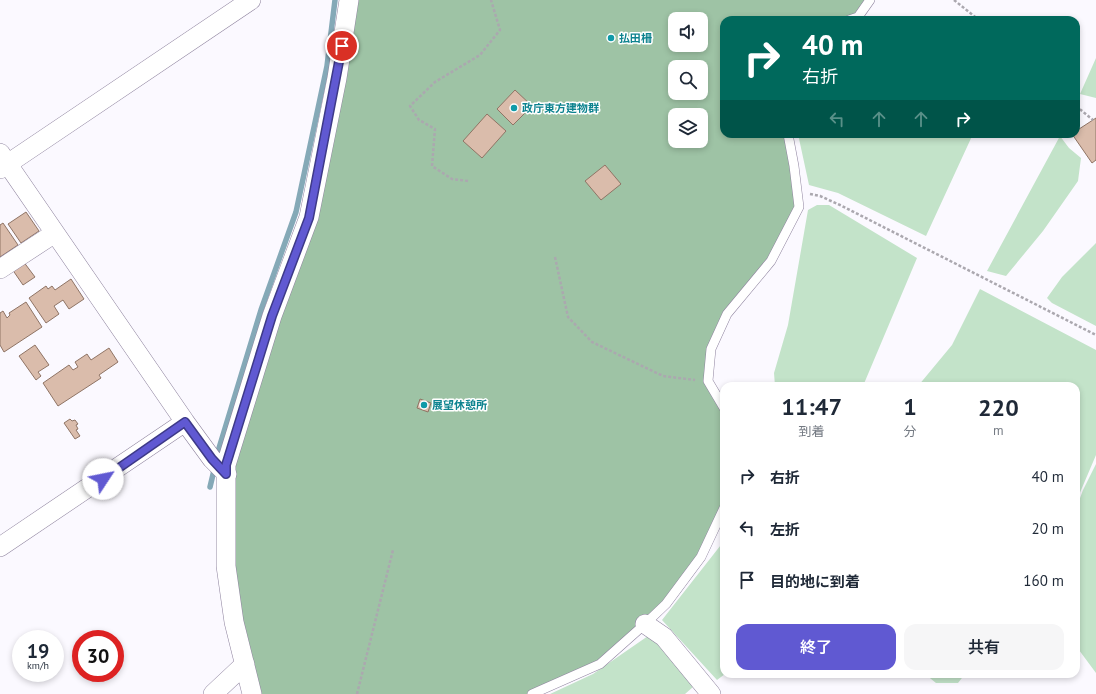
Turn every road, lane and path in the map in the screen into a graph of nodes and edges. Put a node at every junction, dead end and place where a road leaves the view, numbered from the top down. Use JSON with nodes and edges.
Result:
{"nodes":[{"id":1,"x":252,"y":0,"type":"edge"},
{"id":2,"x":349,"y":0,"type":"edge"},
{"id":3,"x":491,"y":0,"type":"edge"},
{"id":4,"x":870,"y":0,"type":"edge"},
{"id":5,"x":954,"y":0,"type":"edge"},
{"id":6,"x":859,"y":16,"type":"edge"},
{"id":7,"x":974,"y":16,"type":"edge"},
{"id":8,"x":1080,"y":109,"type":"edge"},
{"id":9,"x":1093,"y":120,"type":"dead end"},
{"id":10,"x":789,"y":138,"type":"edge"},
{"id":11,"x":3,"y":162,"type":"edge"},
{"id":12,"x":468,"y":182,"type":"dead end"},
{"id":13,"x":798,"y":194,"type":"junction"},
{"id":14,"x":55,"y":233,"type":"junction"},
{"id":15,"x":555,"y":257,"type":"dead end"},
{"id":16,"x":0,"y":269,"type":"edge"},
{"id":17,"x":1096,"y":335,"type":"edge"},
{"id":18,"x":708,"y":381,"type":"junction"},
{"id":19,"x":720,"y":401,"type":"edge"},
{"id":20,"x":185,"y":422,"type":"junction"},
{"id":21,"x":226,"y":474,"type":"junction"},
{"id":22,"x":720,"y":517,"type":"edge"},
{"id":23,"x":0,"y":547,"type":"edge"},
{"id":24,"x":393,"y":550,"type":"dead end"},
{"id":25,"x":645,"y":624,"type":"junction"},
{"id":26,"x":245,"y":664,"type":"junction"},
{"id":27,"x":213,"y":694,"type":"edge"},
{"id":28,"x":252,"y":694,"type":"edge"},
{"id":29,"x":357,"y":694,"type":"edge"},
{"id":30,"x":532,"y":694,"type":"edge"},
{"id":31,"x":711,"y":694,"type":"edge"}],
"edges":[{"from":1,"to":11,"type":"street"},
{"from":2,"to":21,"type":"street"},
{"from":3,"to":12,"type":"path"},
{"from":4,"to":6,"type":"lane"},
{"from":5,"to":7,"type":"path"},
{"from":8,"to":9,"type":"path"},
{"from":10,"to":13,"type":"lane"},
{"from":11,"to":14,"type":"street"},
{"from":13,"to":17,"type":"path"},
{"from":13,"to":18,"type":"lane"},
{"from":14,"to":16,"type":"street"},
{"from":14,"to":20,"type":"street"},
{"from":15,"to":18,"type":"path"},
{"from":18,"to":19,"type":"lane"},
{"from":20,"to":21,"type":"street"},
{"from":20,"to":23,"type":"street"},
{"from":21,"to":26,"type":"street"},
{"from":22,"to":25,"type":"lane"},
{"from":24,"to":29,"type":"path"},
{"from":25,"to":30,"type":"lane"},
{"from":25,"to":31,"type":"street"},
{"from":26,"to":27,"type":"street"},
{"from":26,"to":28,"type":"street"}]}
